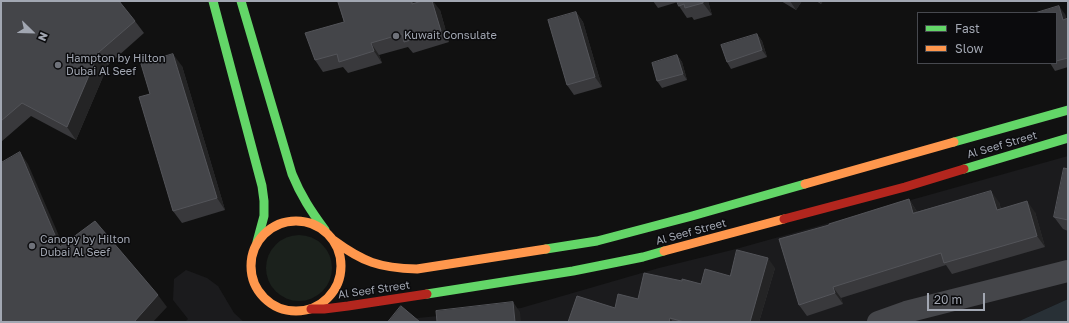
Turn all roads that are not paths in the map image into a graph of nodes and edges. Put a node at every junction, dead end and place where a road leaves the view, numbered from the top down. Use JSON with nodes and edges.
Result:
{"nodes":[{"id":1,"x":213,"y":1,"type":"edge"},
{"id":2,"x":241,"y":1,"type":"edge"},
{"id":3,"x":1068,"y":110,"type":"edge"},
{"id":4,"x":1068,"y":138,"type":"edge"},
{"id":5,"x":326,"y":231,"type":"junction"},
{"id":6,"x":333,"y":240,"type":"junction"},
{"id":7,"x":257,"y":242,"type":"junction"},
{"id":8,"x":1068,"y":271,"type":"edge"},
{"id":9,"x":311,"y":309,"type":"junction"},
{"id":10,"x":878,"y":322,"type":"edge"}],
"edges":[{"from":1,"to":7,"type":"street","name":"Al Seef Street"},
{"from":2,"to":5,"type":"street","name":"Al Seef Street"},
{"from":3,"to":6,"type":"street","name":"Al Seef Street"},
{"from":4,"to":9,"type":"street","name":"Al Seef Street"},
{"from":5,"to":6,"type":"street","name":"Al Seef Street"},
{"from":5,"to":7,"type":"street","name":"Al Seef Street"},
{"from":6,"to":9,"type":"street","name":"Al Seef Street"},
{"from":7,"to":9,"type":"street","name":"Al Seef Street"},
{"from":8,"to":10,"type":"street"}]}
